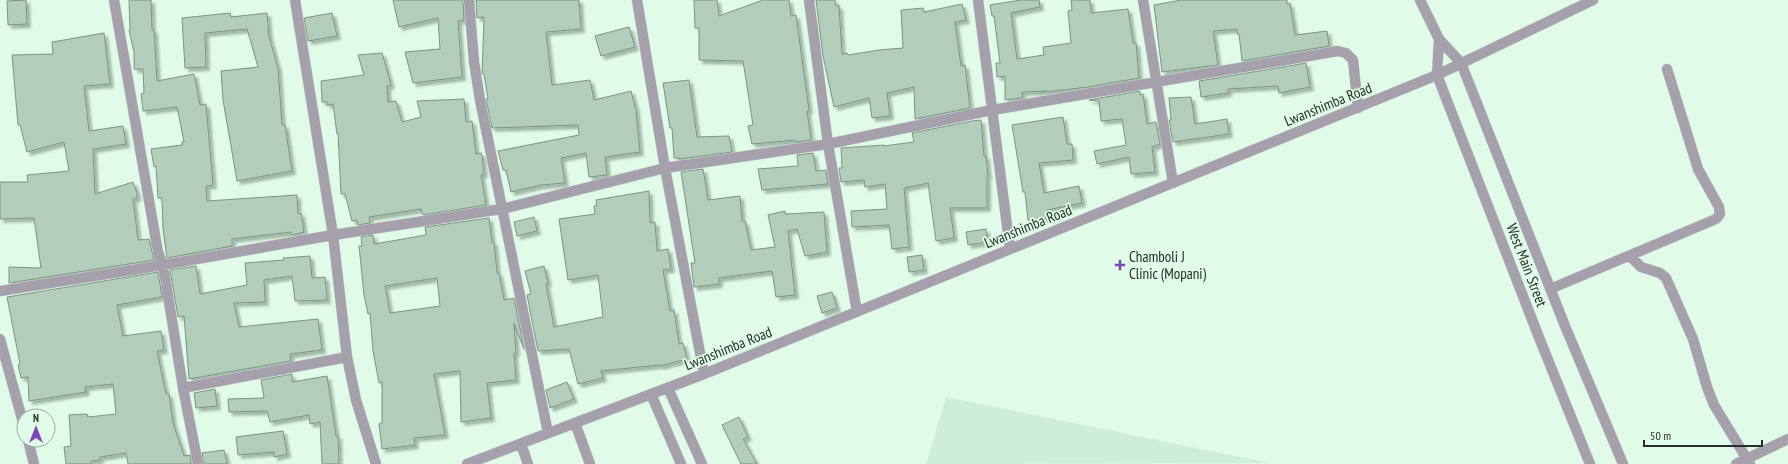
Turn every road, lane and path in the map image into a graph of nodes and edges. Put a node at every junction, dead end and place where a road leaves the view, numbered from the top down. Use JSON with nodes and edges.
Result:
{"nodes":[{"id":1,"x":114,"y":0,"type":"edge"},
{"id":2,"x":295,"y":0,"type":"edge"},
{"id":3,"x":469,"y":0,"type":"edge"},
{"id":4,"x":637,"y":0,"type":"edge"},
{"id":5,"x":809,"y":0,"type":"edge"},
{"id":6,"x":978,"y":0,"type":"edge"},
{"id":7,"x":1143,"y":0,"type":"edge"},
{"id":8,"x":1420,"y":0,"type":"edge"},
{"id":9,"x":1593,"y":0,"type":"edge"},
{"id":10,"x":1576,"y":4,"type":"edge"},
{"id":11,"x":1439,"y":39,"type":"junction"},
{"id":12,"x":1461,"y":63,"type":"junction"},
{"id":13,"x":1667,"y":69,"type":"dead end"},
{"id":14,"x":1437,"y":76,"type":"junction"},
{"id":15,"x":1157,"y":82,"type":"junction"},
{"id":16,"x":1358,"y":108,"type":"junction"},
{"id":17,"x":992,"y":110,"type":"junction"},
{"id":18,"x":828,"y":144,"type":"junction"},
{"id":19,"x":665,"y":168,"type":"junction"},
{"id":20,"x":1173,"y":183,"type":"junction"},
{"id":21,"x":502,"y":210,"type":"junction"},
{"id":22,"x":333,"y":235,"type":"junction"},
{"id":23,"x":1010,"y":249,"type":"junction"},
{"id":24,"x":1630,"y":256,"type":"junction"},
{"id":25,"x":164,"y":265,"type":"junction"},
{"id":26,"x":1550,"y":289,"type":"junction"},
{"id":27,"x":0,"y":291,"type":"edge"},
{"id":28,"x":857,"y":312,"type":"junction"},
{"id":29,"x":0,"y":339,"type":"edge"},
{"id":30,"x":347,"y":357,"type":"junction"},
{"id":31,"x":704,"y":374,"type":"junction"},
{"id":32,"x":183,"y":388,"type":"junction"},
{"id":33,"x":668,"y":388,"type":"junction"},
{"id":34,"x":651,"y":394,"type":"junction"},
{"id":35,"x":19,"y":408,"type":"edge"},
{"id":36,"x":575,"y":423,"type":"junction"},
{"id":37,"x":548,"y":433,"type":"junction"},
{"id":38,"x":1788,"y":439,"type":"edge"},
{"id":39,"x":521,"y":444,"type":"junction"},
{"id":40,"x":30,"y":448,"type":"edge"},
{"id":41,"x":1749,"y":462,"type":"edge"},
{"id":42,"x":34,"y":464,"type":"edge"},
{"id":43,"x":198,"y":464,"type":"edge"},
{"id":44,"x":376,"y":464,"type":"edge"},
{"id":45,"x":467,"y":464,"type":"edge"},
{"id":46,"x":528,"y":464,"type":"edge"},
{"id":47,"x":590,"y":464,"type":"edge"},
{"id":48,"x":681,"y":464,"type":"edge"},
{"id":49,"x":702,"y":464,"type":"edge"},
{"id":50,"x":1590,"y":464,"type":"edge"},
{"id":51,"x":1624,"y":464,"type":"edge"},
{"id":52,"x":1736,"y":464,"type":"edge"}],
"edges":[{"from":1,"to":25,"type":"street"},
{"from":2,"to":22,"type":"street"},
{"from":3,"to":21,"type":"street"},
{"from":4,"to":19,"type":"street"},
{"from":5,"to":18,"type":"street"},
{"from":6,"to":17,"type":"street"},
{"from":7,"to":15,"type":"street"},
{"from":8,"to":11,"type":"street"},
{"from":9,"to":10,"type":"street","name":"Lwanshimba Road"},
{"from":10,"to":12,"type":"street","name":"Lwanshimba Road"},
{"from":11,"to":12,"type":"street"},
{"from":11,"to":14,"type":"street"},
{"from":12,"to":14,"type":"street","name":"Lwanshimba Road"},
{"from":12,"to":26,"type":"street"},
{"from":13,"to":24,"type":"street"},
{"from":14,"to":16,"type":"street","name":"Lwanshimba Road"},
{"from":14,"to":50,"type":"street","name":"West Main Street"},
{"from":15,"to":16,"type":"street"},
{"from":15,"to":17,"type":"street"},
{"from":15,"to":20,"type":"street"},
{"from":16,"to":20,"type":"street","name":"Lwanshimba Road"},
{"from":17,"to":18,"type":"street"},
{"from":17,"to":23,"type":"street"},
{"from":18,"to":19,"type":"street"},
{"from":18,"to":28,"type":"street"},
{"from":19,"to":21,"type":"street"},
{"from":19,"to":31,"type":"street"},
{"from":20,"to":23,"type":"street","name":"Lwanshimba Road"},
{"from":21,"to":22,"type":"street"},
{"from":21,"to":37,"type":"street"},
{"from":22,"to":25,"type":"street"},
{"from":22,"to":30,"type":"street"},
{"from":23,"to":28,"type":"street","name":"Lwanshimba Road"},
{"from":24,"to":26,"type":"street"},
{"from":24,"to":41,"type":"street"},
{"from":25,"to":27,"type":"street"},
{"from":25,"to":32,"type":"street"},
{"from":26,"to":51,"type":"street"},
{"from":28,"to":31,"type":"street","name":"Lwanshimba Road"},
{"from":29,"to":35,"type":"street"},
{"from":30,"to":32,"type":"street"},
{"from":30,"to":44,"type":"street"},
{"from":31,"to":33,"type":"street","name":"Lwanshimba Road"},
{"from":32,"to":43,"type":"street"},
{"from":33,"to":34,"type":"street","name":"Lwanshimba Road"},
{"from":33,"to":49,"type":"street"},
{"from":34,"to":36,"type":"street","name":"Lwanshimba Road"},
{"from":34,"to":48,"type":"street"},
{"from":36,"to":37,"type":"street","name":"Lwanshimba Road"},
{"from":36,"to":47,"type":"street"},
{"from":37,"to":39,"type":"street","name":"Lwanshimba Road"},
{"from":38,"to":41,"type":"street"},
{"from":39,"to":45,"type":"street","name":"Lwanshimba Road"},
{"from":39,"to":46,"type":"street"},
{"from":40,"to":42,"type":"street"},
{"from":41,"to":52,"type":"street"}]}
